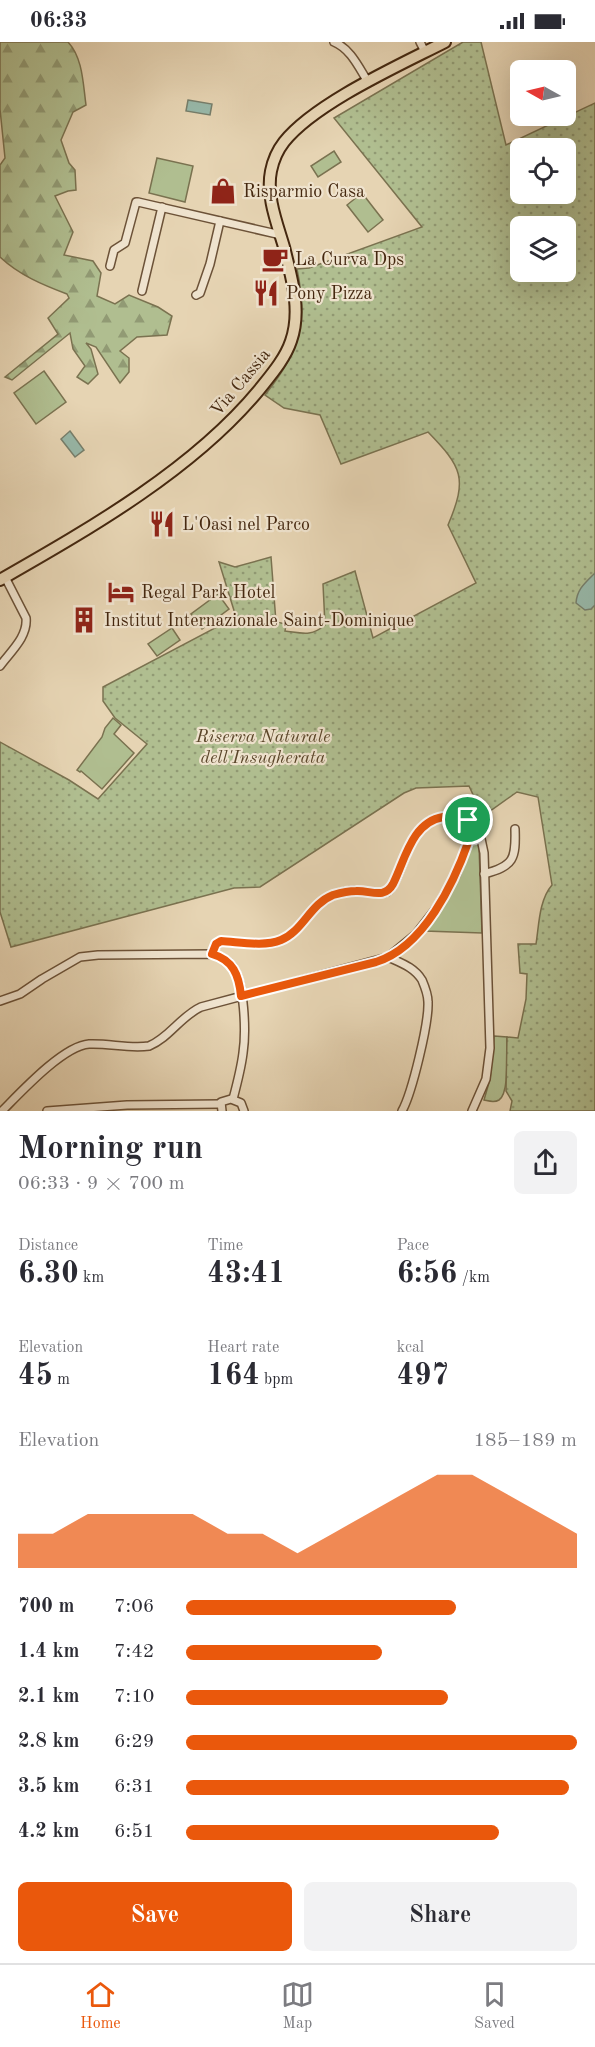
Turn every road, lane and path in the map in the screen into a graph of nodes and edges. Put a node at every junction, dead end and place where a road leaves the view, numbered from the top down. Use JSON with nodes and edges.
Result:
{"nodes":[{"id":1,"x":333,"y":42,"type":"edge"},
{"id":2,"x":445,"y":42,"type":"edge"},
{"id":3,"x":423,"y":47,"type":"edge"},
{"id":4,"x":369,"y":83,"type":"junction"},
{"id":5,"x":162,"y":207,"type":"junction"},
{"id":6,"x":220,"y":221,"type":"junction"},
{"id":7,"x":281,"y":235,"type":"junction"},
{"id":8,"x":110,"y":266,"type":"dead end"},
{"id":9,"x":142,"y":291,"type":"dead end"},
{"id":10,"x":196,"y":295,"type":"dead end"},
{"id":11,"x":2,"y":578,"type":"edge"},
{"id":12,"x":0,"y":666,"type":"edge"},
{"id":13,"x":462,"y":824,"type":"junction"},
{"id":14,"x":515,"y":829,"type":"dead end"},
{"id":15,"x":480,"y":834,"type":"junction"},
{"id":16,"x":469,"y":840,"type":"junction"},
{"id":17,"x":484,"y":874,"type":"junction"},
{"id":18,"x":212,"y":954,"type":"junction"},
{"id":19,"x":387,"y":957,"type":"junction"},
{"id":20,"x":241,"y":996,"type":"junction"},
{"id":21,"x":0,"y":1001,"type":"edge"},
{"id":22,"x":233,"y":1099,"type":"junction"},
{"id":23,"x":221,"y":1108,"type":"edge"},
{"id":24,"x":243,"y":1108,"type":"edge"},
{"id":25,"x":2,"y":1111,"type":"edge"},
{"id":26,"x":47,"y":1111,"type":"edge"},
{"id":27,"x":252,"y":1111,"type":"edge"},
{"id":28,"x":402,"y":1111,"type":"edge"},
{"id":29,"x":472,"y":1111,"type":"edge"}],
"edges":[{"from":1,"to":4,"type":"street"},
{"from":2,"to":3,"type":"main road","name":"Via Cassia"},
{"from":3,"to":4,"type":"main road","name":"Via Cassia"},
{"from":4,"to":7,"type":"main road","name":"Via Cassia"},
{"from":5,"to":6,"type":"street"},
{"from":5,"to":8,"type":"street"},
{"from":5,"to":9,"type":"street"},
{"from":6,"to":7,"type":"street"},
{"from":6,"to":10,"type":"street"},
{"from":7,"to":11,"type":"main road","name":"Via Cassia"},
{"from":11,"to":12,"type":"street"},
{"from":13,"to":15,"type":"street"},
{"from":13,"to":16,"type":"street"},
{"from":13,"to":18,"type":"street"},
{"from":14,"to":17,"type":"street"},
{"from":15,"to":16,"type":"street"},
{"from":15,"to":17,"type":"street"},
{"from":16,"to":19,"type":"street"},
{"from":17,"to":29,"type":"street"},
{"from":18,"to":20,"type":"street"},
{"from":18,"to":21,"type":"street"},
{"from":19,"to":20,"type":"street"},
{"from":19,"to":28,"type":"street"},
{"from":20,"to":22,"type":"street"},
{"from":20,"to":25,"type":"street"},
{"from":22,"to":23,"type":"street"},
{"from":22,"to":24,"type":"street"},
{"from":23,"to":26,"type":"street"},
{"from":24,"to":27,"type":"street"}]}
